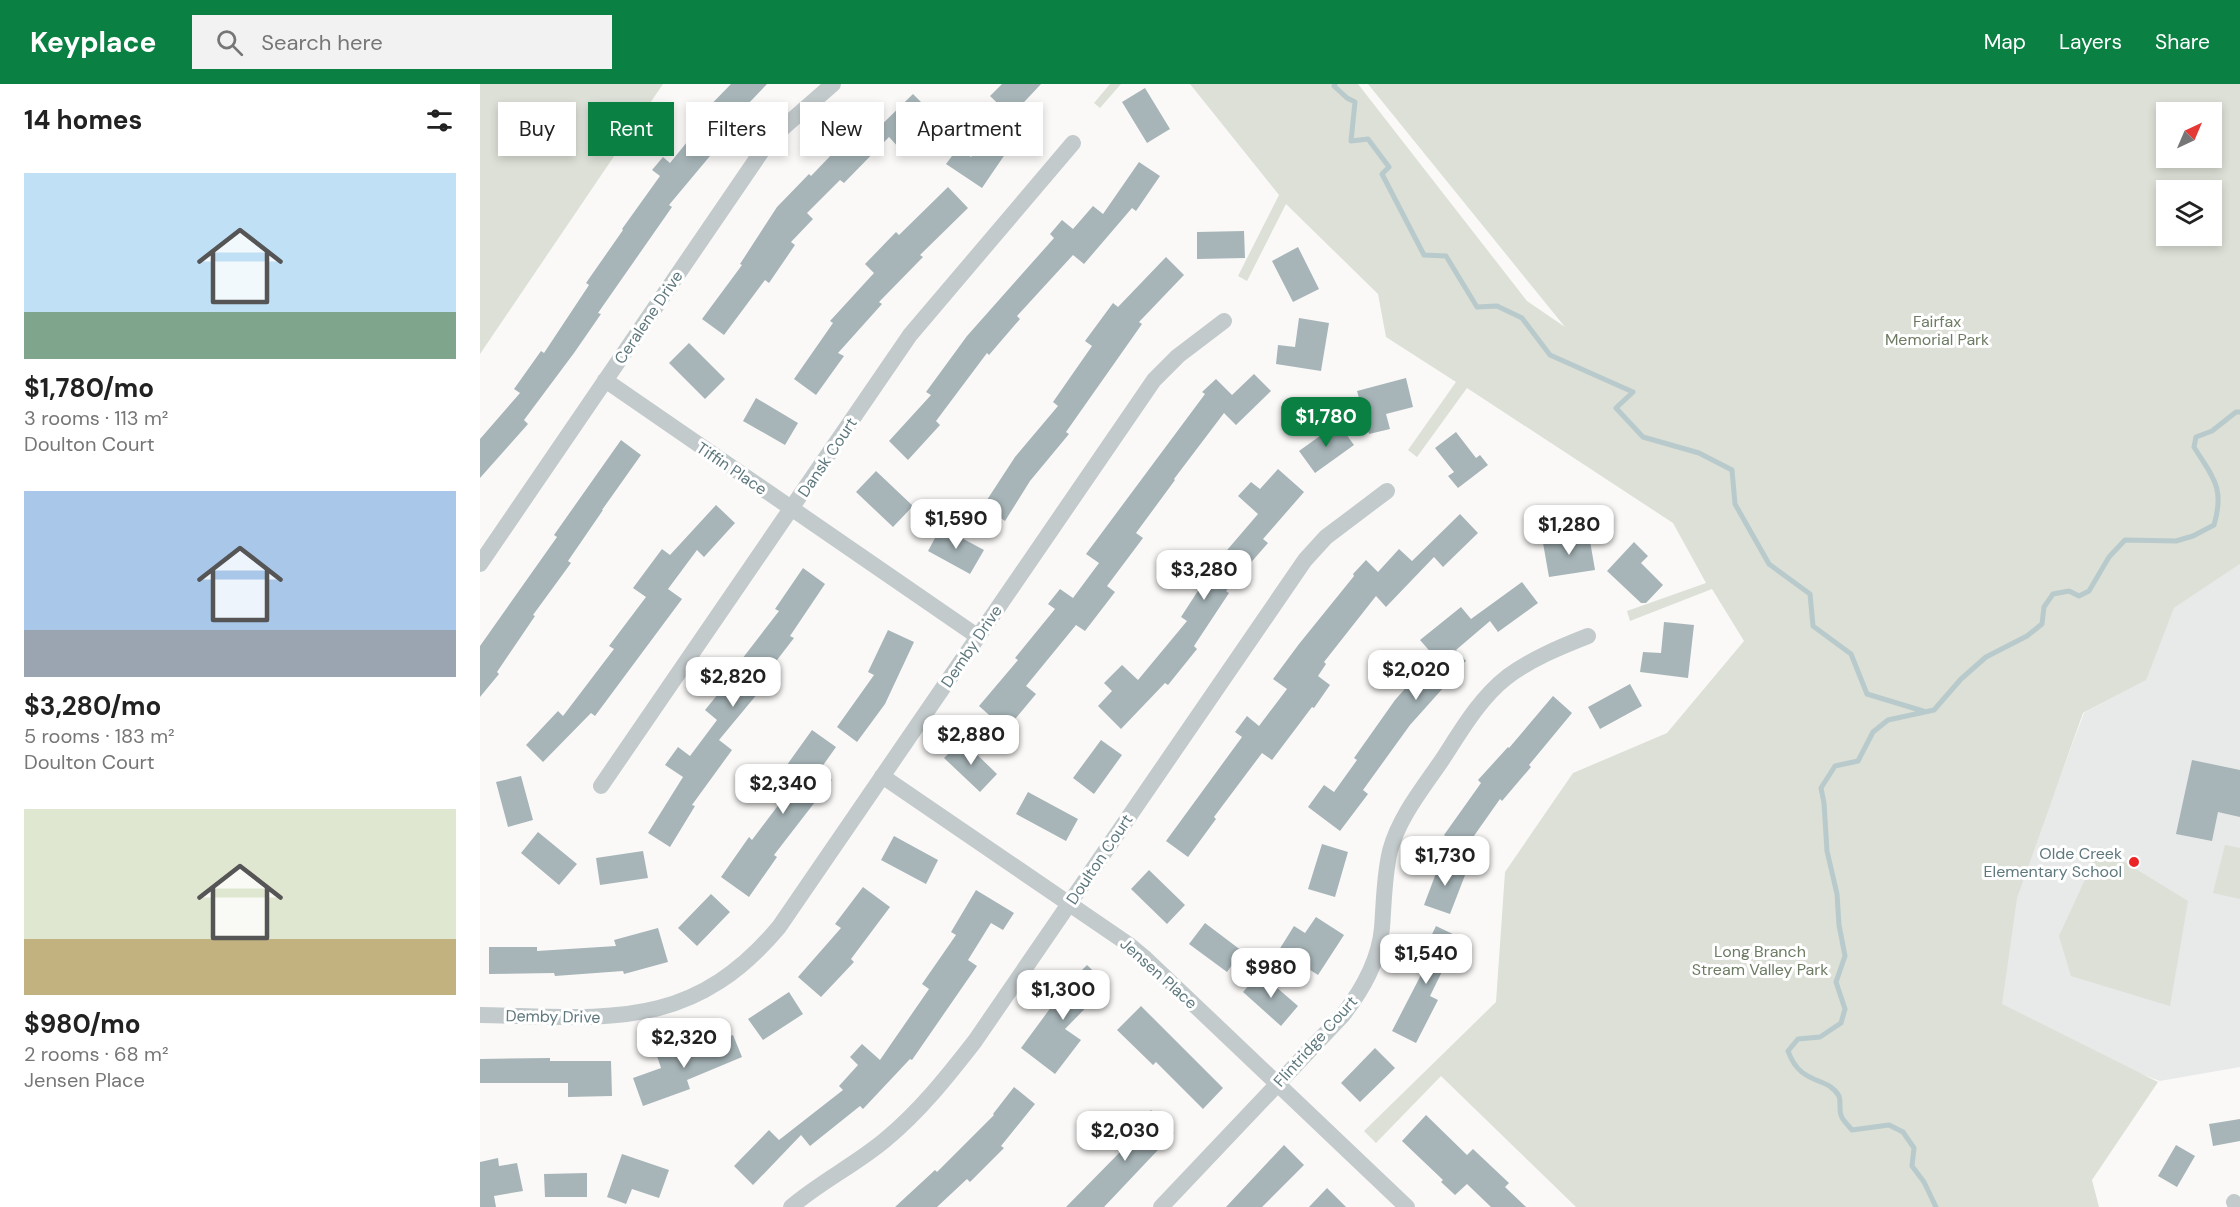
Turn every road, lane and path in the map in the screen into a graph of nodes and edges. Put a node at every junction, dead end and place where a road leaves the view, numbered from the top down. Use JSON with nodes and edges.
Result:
{"nodes":[{"id":1,"x":833,"y":84,"type":"edge"},
{"id":2,"x":1072,"y":143,"type":"dead end"},
{"id":3,"x":1224,"y":321,"type":"dead end"},
{"id":4,"x":605,"y":380,"type":"junction"},
{"id":5,"x":1387,"y":491,"type":"dead end"},
{"id":6,"x":791,"y":509,"type":"junction"},
{"id":7,"x":480,"y":564,"type":"edge"},
{"id":8,"x":977,"y":636,"type":"junction"},
{"id":9,"x":1588,"y":636,"type":"dead end"},
{"id":10,"x":882,"y":776,"type":"junction"},
{"id":11,"x":601,"y":786,"type":"dead end"},
{"id":12,"x":1069,"y":903,"type":"junction"},
{"id":13,"x":480,"y":1015,"type":"edge"},
{"id":14,"x":1277,"y":1084,"type":"junction"},
{"id":15,"x":791,"y":1207,"type":"edge"},
{"id":16,"x":1161,"y":1207,"type":"edge"},
{"id":17,"x":1407,"y":1207,"type":"edge"}],
"edges":[{"from":1,"to":4,"type":"street","name":"Ceralene Drive"},
{"from":2,"to":6,"type":"street","name":"Dansk Court"},
{"from":3,"to":8,"type":"street","name":"Demby Drive"},
{"from":4,"to":6,"type":"street","name":"Tiffin Place"},
{"from":4,"to":7,"type":"street","name":"Ceralene Drive"},
{"from":5,"to":12,"type":"street","name":"Doulton Court"},
{"from":6,"to":8,"type":"street","name":"Tiffin Place"},
{"from":6,"to":11,"type":"street","name":"Dansk Court"},
{"from":8,"to":10,"type":"street","name":"Demby Drive"},
{"from":9,"to":14,"type":"street","name":"Flintridge Court"},
{"from":10,"to":12,"type":"street","name":"Jensen Place"},
{"from":10,"to":13,"type":"street","name":"Demby Drive"},
{"from":12,"to":14,"type":"street","name":"Jensen Place"},
{"from":12,"to":15,"type":"street","name":"Doulton Court"},
{"from":14,"to":16,"type":"street","name":"Flintridge Court"},
{"from":14,"to":17,"type":"street","name":"Jensen Place"}]}
